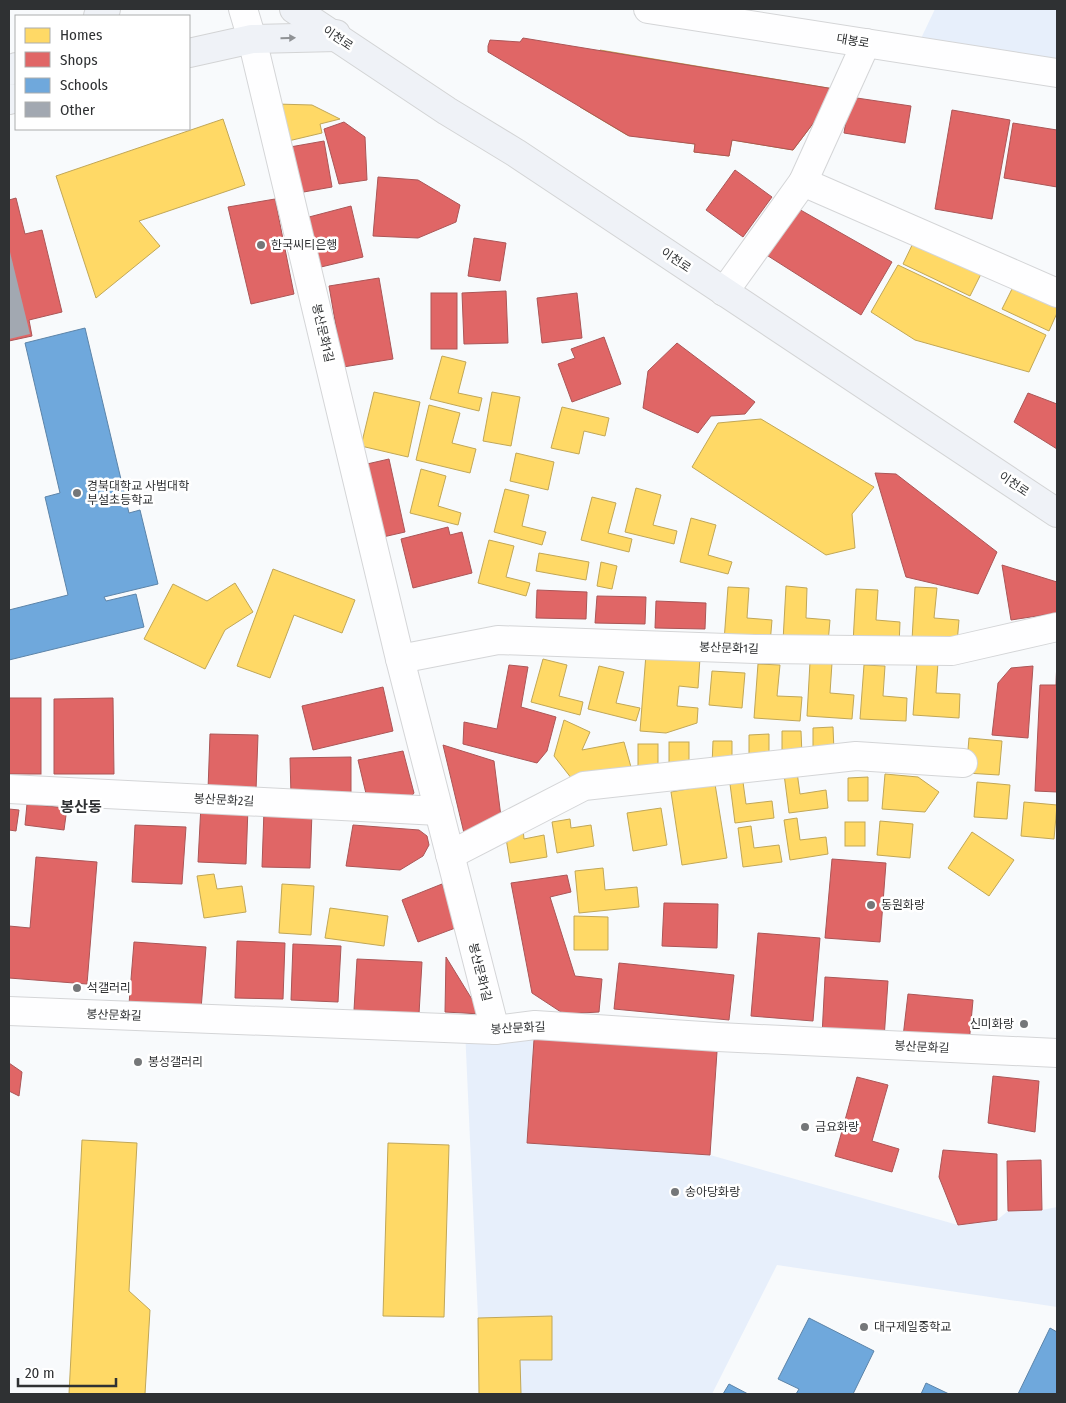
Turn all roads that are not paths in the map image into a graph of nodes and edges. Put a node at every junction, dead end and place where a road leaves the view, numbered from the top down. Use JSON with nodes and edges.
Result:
{"nodes":[{"id":1,"x":243,"y":9,"type":"edge"},
{"id":2,"x":294,"y":9,"type":"edge"},
{"id":3,"x":321,"y":9,"type":"edge"},
{"id":4,"x":648,"y":9,"type":"edge"},
{"id":5,"x":337,"y":37,"type":"junction"},
{"id":6,"x":252,"y":39,"type":"junction"},
{"id":7,"x":866,"y":43,"type":"junction"},
{"id":8,"x":190,"y":53,"type":"edge"},
{"id":9,"x":1057,"y":73,"type":"edge"},
{"id":10,"x":803,"y":182,"type":"junction"},
{"id":11,"x":724,"y":292,"type":"junction"},
{"id":12,"x":1057,"y":293,"type":"edge"},
{"id":13,"x":1057,"y":513,"type":"edge"},
{"id":14,"x":1057,"y":627,"type":"edge"},
{"id":15,"x":400,"y":658,"type":"junction"},
{"id":16,"x":963,"y":763,"type":"dead end"},
{"id":17,"x":9,"y":789,"type":"edge"},
{"id":18,"x":439,"y":811,"type":"junction"},
{"id":19,"x":450,"y":855,"type":"junction"},
{"id":20,"x":9,"y":1011,"type":"edge"},
{"id":21,"x":496,"y":1030,"type":"junction"},
{"id":22,"x":1057,"y":1053,"type":"edge"}],
"edges":[{"from":1,"to":6,"type":"street","name":"봉산문화1길"},
{"from":2,"to":5,"type":"main road","name":"이천로"},
{"from":3,"to":5,"type":"main road"},
{"from":4,"to":7,"type":"street","name":"대봉로"},
{"from":6,"to":5,"type":"main road","one_way":true},
{"from":5,"to":11,"type":"main road","name":"이천로"},
{"from":6,"to":8,"type":"main road"},
{"from":6,"to":15,"type":"street","name":"봉산문화1길"},
{"from":7,"to":9,"type":"street","name":"대봉로"},
{"from":7,"to":10,"type":"street"},
{"from":10,"to":11,"type":"street"},
{"from":10,"to":12,"type":"street"},
{"from":11,"to":13,"type":"main road","name":"이천로"},
{"from":14,"to":15,"type":"street","name":"봉산문화1길"},
{"from":15,"to":18,"type":"street","name":"봉산문화1길"},
{"from":16,"to":19,"type":"street"},
{"from":17,"to":18,"type":"street","name":"봉산문화2길"},
{"from":18,"to":19,"type":"street","name":"봉산문화1길"},
{"from":19,"to":21,"type":"street","name":"봉산문화1길"},
{"from":20,"to":21,"type":"street","name":"봉산문화길"},
{"from":21,"to":22,"type":"street","name":"봉산문화길"}]}
